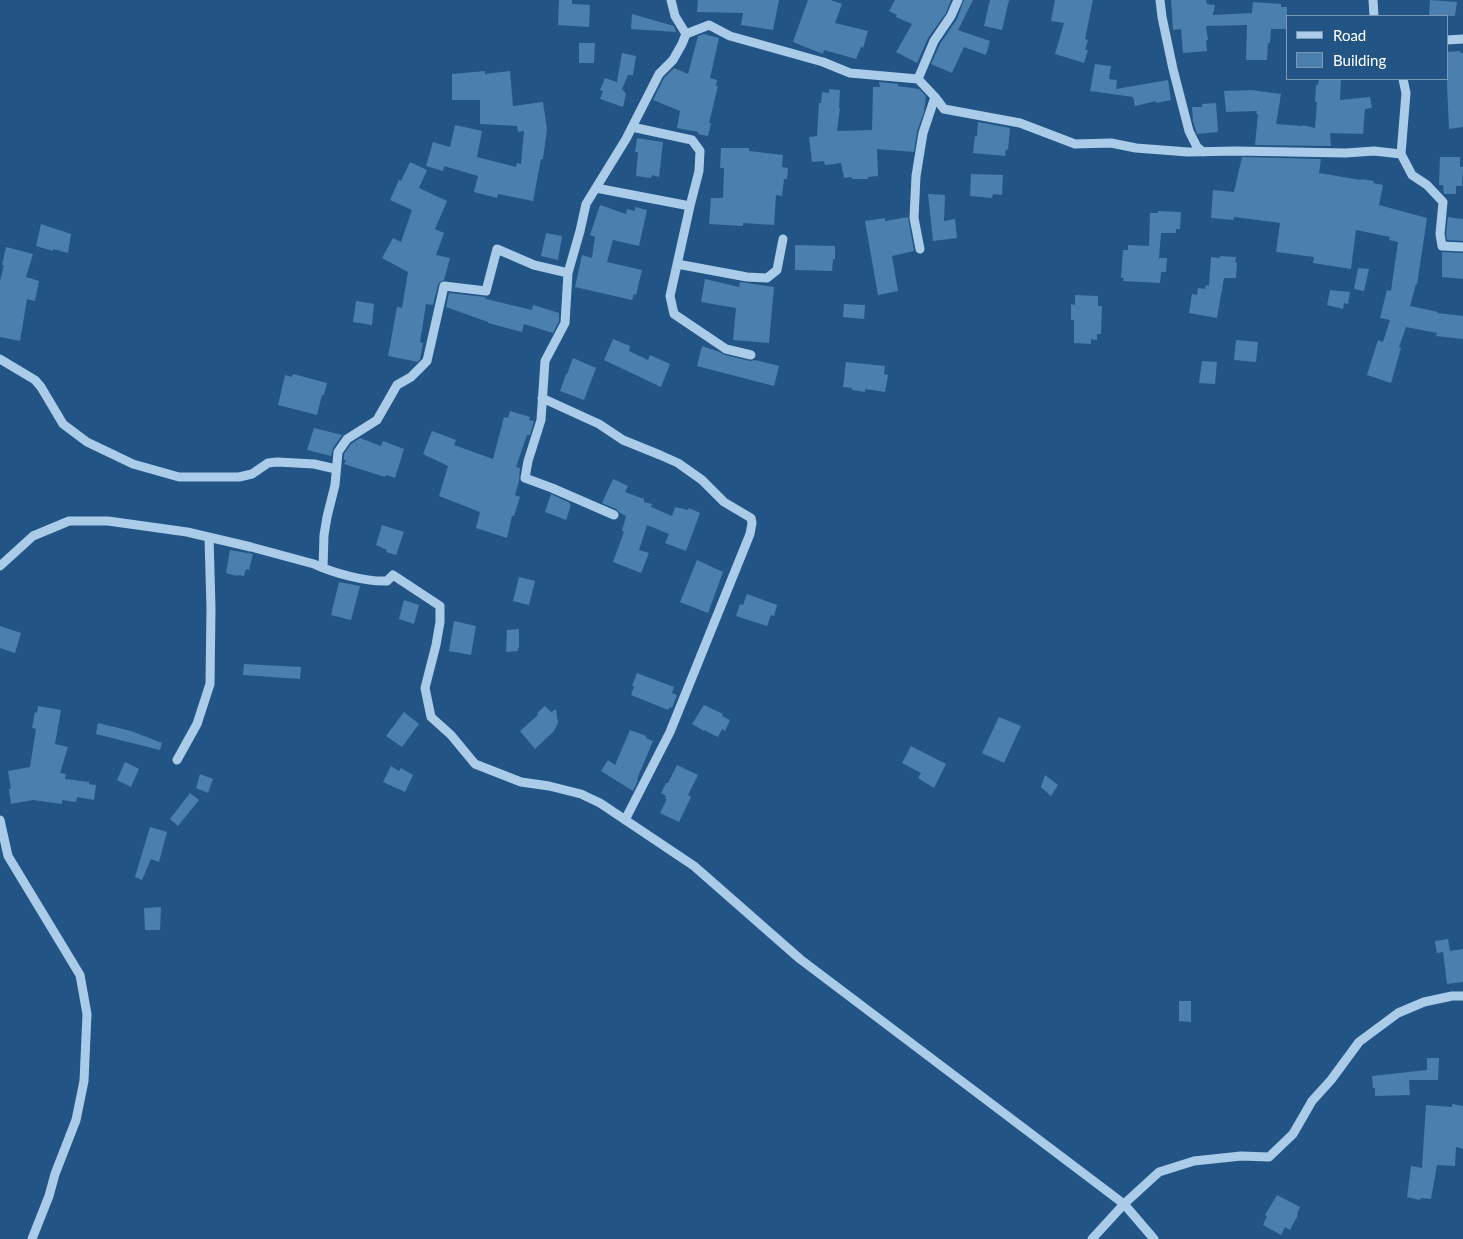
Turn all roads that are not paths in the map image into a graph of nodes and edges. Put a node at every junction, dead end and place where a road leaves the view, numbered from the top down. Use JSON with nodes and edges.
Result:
{"nodes":[{"id":1,"x":671,"y":0,"type":"edge"},
{"id":2,"x":958,"y":0,"type":"edge"},
{"id":3,"x":1160,"y":0,"type":"edge"},
{"id":4,"x":1373,"y":0,"type":"edge"},
{"id":5,"x":1374,"y":15,"type":"edge"},
{"id":6,"x":686,"y":34,"type":"junction"},
{"id":7,"x":1463,"y":39,"type":"edge"},
{"id":8,"x":1448,"y":40,"type":"edge"},
{"id":9,"x":918,"y":79,"type":"junction"},
{"id":10,"x":1403,"y":80,"type":"edge"},
{"id":11,"x":935,"y":97,"type":"junction"},
{"id":12,"x":632,"y":127,"type":"junction"},
{"id":13,"x":1203,"y":152,"type":"junction"},
{"id":14,"x":1401,"y":154,"type":"junction"},
{"id":15,"x":596,"y":188,"type":"junction"},
{"id":16,"x":690,"y":206,"type":"junction"},
{"id":17,"x":783,"y":238,"type":"dead end"},
{"id":18,"x":1463,"y":247,"type":"edge"},
{"id":19,"x":920,"y":249,"type":"dead end"},
{"id":20,"x":678,"y":264,"type":"junction"},
{"id":21,"x":568,"y":273,"type":"junction"},
{"id":22,"x":751,"y":355,"type":"dead end"},
{"id":23,"x":0,"y":359,"type":"edge"},
{"id":24,"x":542,"y":398,"type":"junction"},
{"id":25,"x":336,"y":469,"type":"junction"},
{"id":26,"x":614,"y":515,"type":"dead end"},
{"id":27,"x":209,"y":537,"type":"junction"},
{"id":28,"x":0,"y":566,"type":"edge"},
{"id":29,"x":323,"y":568,"type":"junction"},
{"id":30,"x":177,"y":760,"type":"dead end"},
{"id":31,"x":0,"y":820,"type":"edge"},
{"id":32,"x":625,"y":820,"type":"junction"},
{"id":33,"x":1463,"y":996,"type":"edge"},
{"id":34,"x":1124,"y":1204,"type":"junction"},
{"id":35,"x":32,"y":1239,"type":"edge"},
{"id":36,"x":1092,"y":1239,"type":"edge"},
{"id":37,"x":1154,"y":1239,"type":"edge"}],
"edges":[{"from":1,"to":6,"type":"street"},
{"from":2,"to":9,"type":"street"},
{"from":3,"to":13,"type":"street"},
{"from":4,"to":5,"type":"street"},
{"from":6,"to":9,"type":"street"},
{"from":6,"to":12,"type":"street"},
{"from":7,"to":8,"type":"street"},
{"from":9,"to":11,"type":"street"},
{"from":10,"to":14,"type":"street"},
{"from":11,"to":13,"type":"street"},
{"from":11,"to":19,"type":"street"},
{"from":12,"to":15,"type":"street"},
{"from":12,"to":16,"type":"street"},
{"from":13,"to":14,"type":"street"},
{"from":14,"to":18,"type":"street"},
{"from":15,"to":16,"type":"street"},
{"from":15,"to":21,"type":"street"},
{"from":16,"to":20,"type":"street"},
{"from":17,"to":20,"type":"street"},
{"from":20,"to":22,"type":"street"},
{"from":21,"to":24,"type":"street"},
{"from":21,"to":25,"type":"street"},
{"from":23,"to":25,"type":"street"},
{"from":24,"to":26,"type":"street"},
{"from":24,"to":32,"type":"street"},
{"from":25,"to":29,"type":"street"},
{"from":27,"to":28,"type":"street"},
{"from":27,"to":29,"type":"street"},
{"from":27,"to":30,"type":"street"},
{"from":29,"to":32,"type":"street"},
{"from":31,"to":35,"type":"street"},
{"from":32,"to":34,"type":"street"},
{"from":33,"to":34,"type":"street"},
{"from":34,"to":36,"type":"street"},
{"from":34,"to":37,"type":"street"}]}
